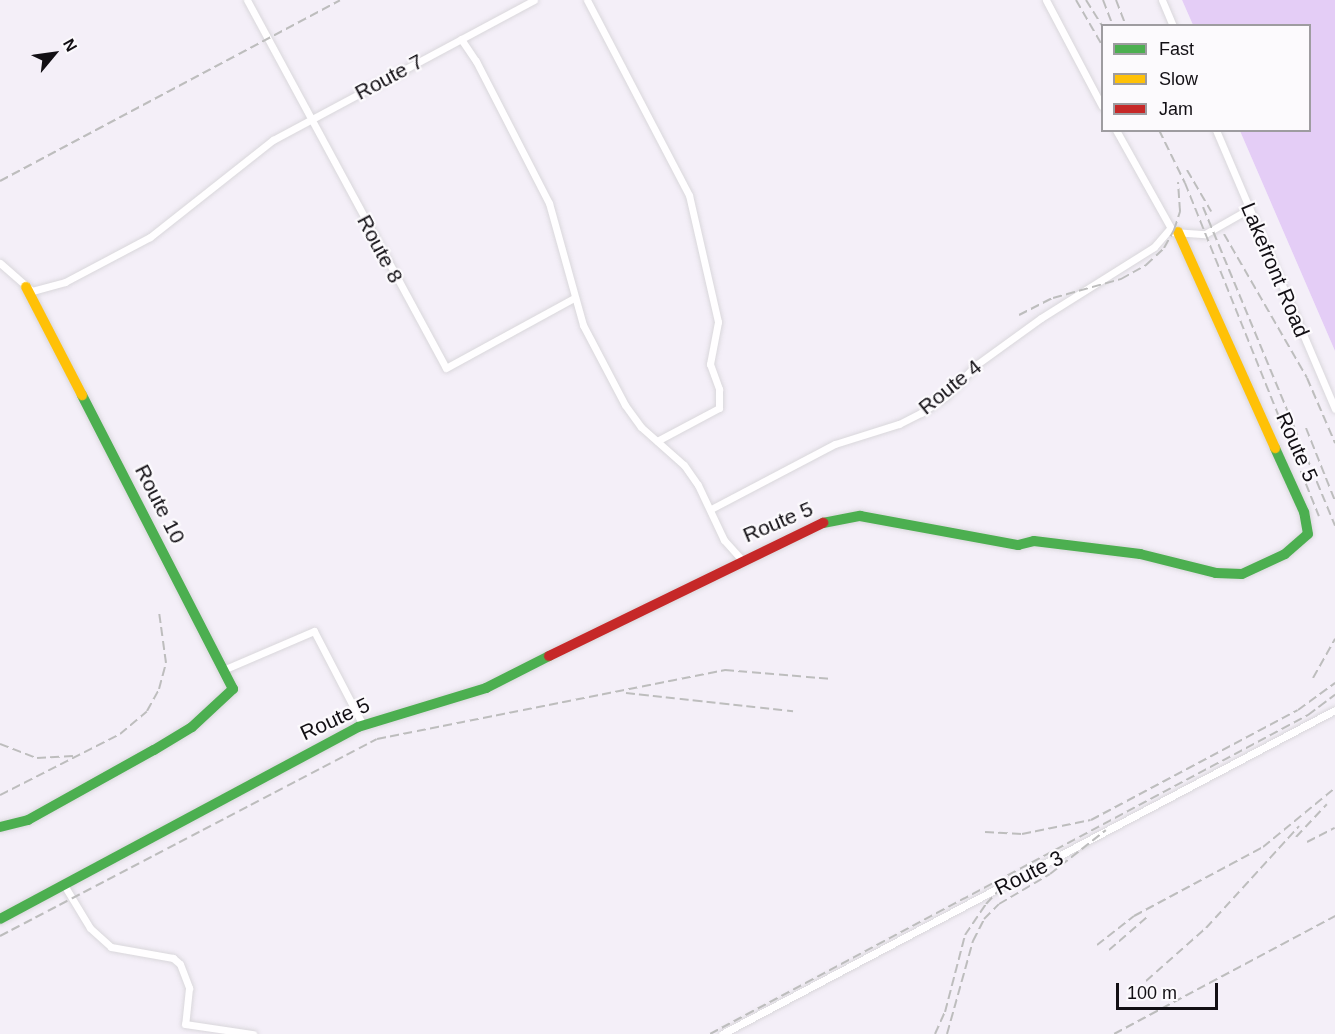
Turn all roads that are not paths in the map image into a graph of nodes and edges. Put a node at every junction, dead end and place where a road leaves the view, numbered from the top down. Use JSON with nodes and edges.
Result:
{"nodes":[{"id":1,"x":246,"y":0,"type":"edge"},
{"id":2,"x":534,"y":0,"type":"edge"},
{"id":3,"x":587,"y":0,"type":"edge"},
{"id":4,"x":1046,"y":0,"type":"edge"},
{"id":5,"x":1162,"y":0,"type":"edge"},
{"id":6,"x":1172,"y":24,"type":"edge"},
{"id":7,"x":461,"y":39,"type":"junction"},
{"id":8,"x":1101,"y":104,"type":"edge"},
{"id":9,"x":309,"y":120,"type":"junction"},
{"id":10,"x":1117,"y":132,"type":"edge"},
{"id":11,"x":1217,"y":132,"type":"edge"},
{"id":12,"x":1249,"y":210,"type":"junction"},
{"id":13,"x":1173,"y":231,"type":"junction"},
{"id":14,"x":0,"y":262,"type":"edge"},
{"id":15,"x":26,"y":287,"type":"junction"},
{"id":16,"x":574,"y":298,"type":"junction"},
{"id":17,"x":1335,"y":409,"type":"edge"},
{"id":18,"x":657,"y":441,"type":"junction"},
{"id":19,"x":711,"y":508,"type":"junction"},
{"id":20,"x":741,"y":559,"type":"junction"},
{"id":21,"x":223,"y":670,"type":"junction"},
{"id":22,"x":1335,"y":710,"type":"edge"},
{"id":23,"x":363,"y":725,"type":"junction"},
{"id":24,"x":0,"y":827,"type":"edge"},
{"id":25,"x":64,"y":885,"type":"junction"},
{"id":26,"x":0,"y":919,"type":"edge"},
{"id":27,"x":253,"y":1034,"type":"edge"},
{"id":28,"x":722,"y":1034,"type":"edge"}],
"edges":[{"from":1,"to":9,"type":"street","name":"Route 8"},
{"from":2,"to":7,"type":"street","name":"Route 7"},
{"from":3,"to":18,"type":"street"},
{"from":4,"to":8,"type":"street"},
{"from":5,"to":6,"type":"street"},
{"from":7,"to":9,"type":"street","name":"Route 7"},
{"from":7,"to":16,"type":"street"},
{"from":9,"to":15,"type":"street","name":"Route 7"},
{"from":9,"to":16,"type":"street","name":"Route 8"},
{"from":10,"to":13,"type":"street"},
{"from":11,"to":12,"type":"street","name":"Lakefront Road"},
{"from":12,"to":13,"type":"street"},
{"from":12,"to":17,"type":"street","name":"Lakefront Road"},
{"from":13,"to":19,"type":"street","name":"Route 4"},
{"from":13,"to":20,"type":"street","name":"Route 5"},
{"from":14,"to":15,"type":"street"},
{"from":15,"to":21,"type":"street","name":"Route 10"},
{"from":16,"to":18,"type":"street"},
{"from":18,"to":19,"type":"street"},
{"from":19,"to":20,"type":"street"},
{"from":20,"to":23,"type":"street","name":"Route 5"},
{"from":21,"to":23,"type":"street"},
{"from":21,"to":24,"type":"street","name":"Route 10"},
{"from":22,"to":28,"type":"street","name":"Route 3"},
{"from":23,"to":25,"type":"street","name":"Route 5"},
{"from":25,"to":26,"type":"street","name":"Route 5"},
{"from":25,"to":27,"type":"street"}]}
